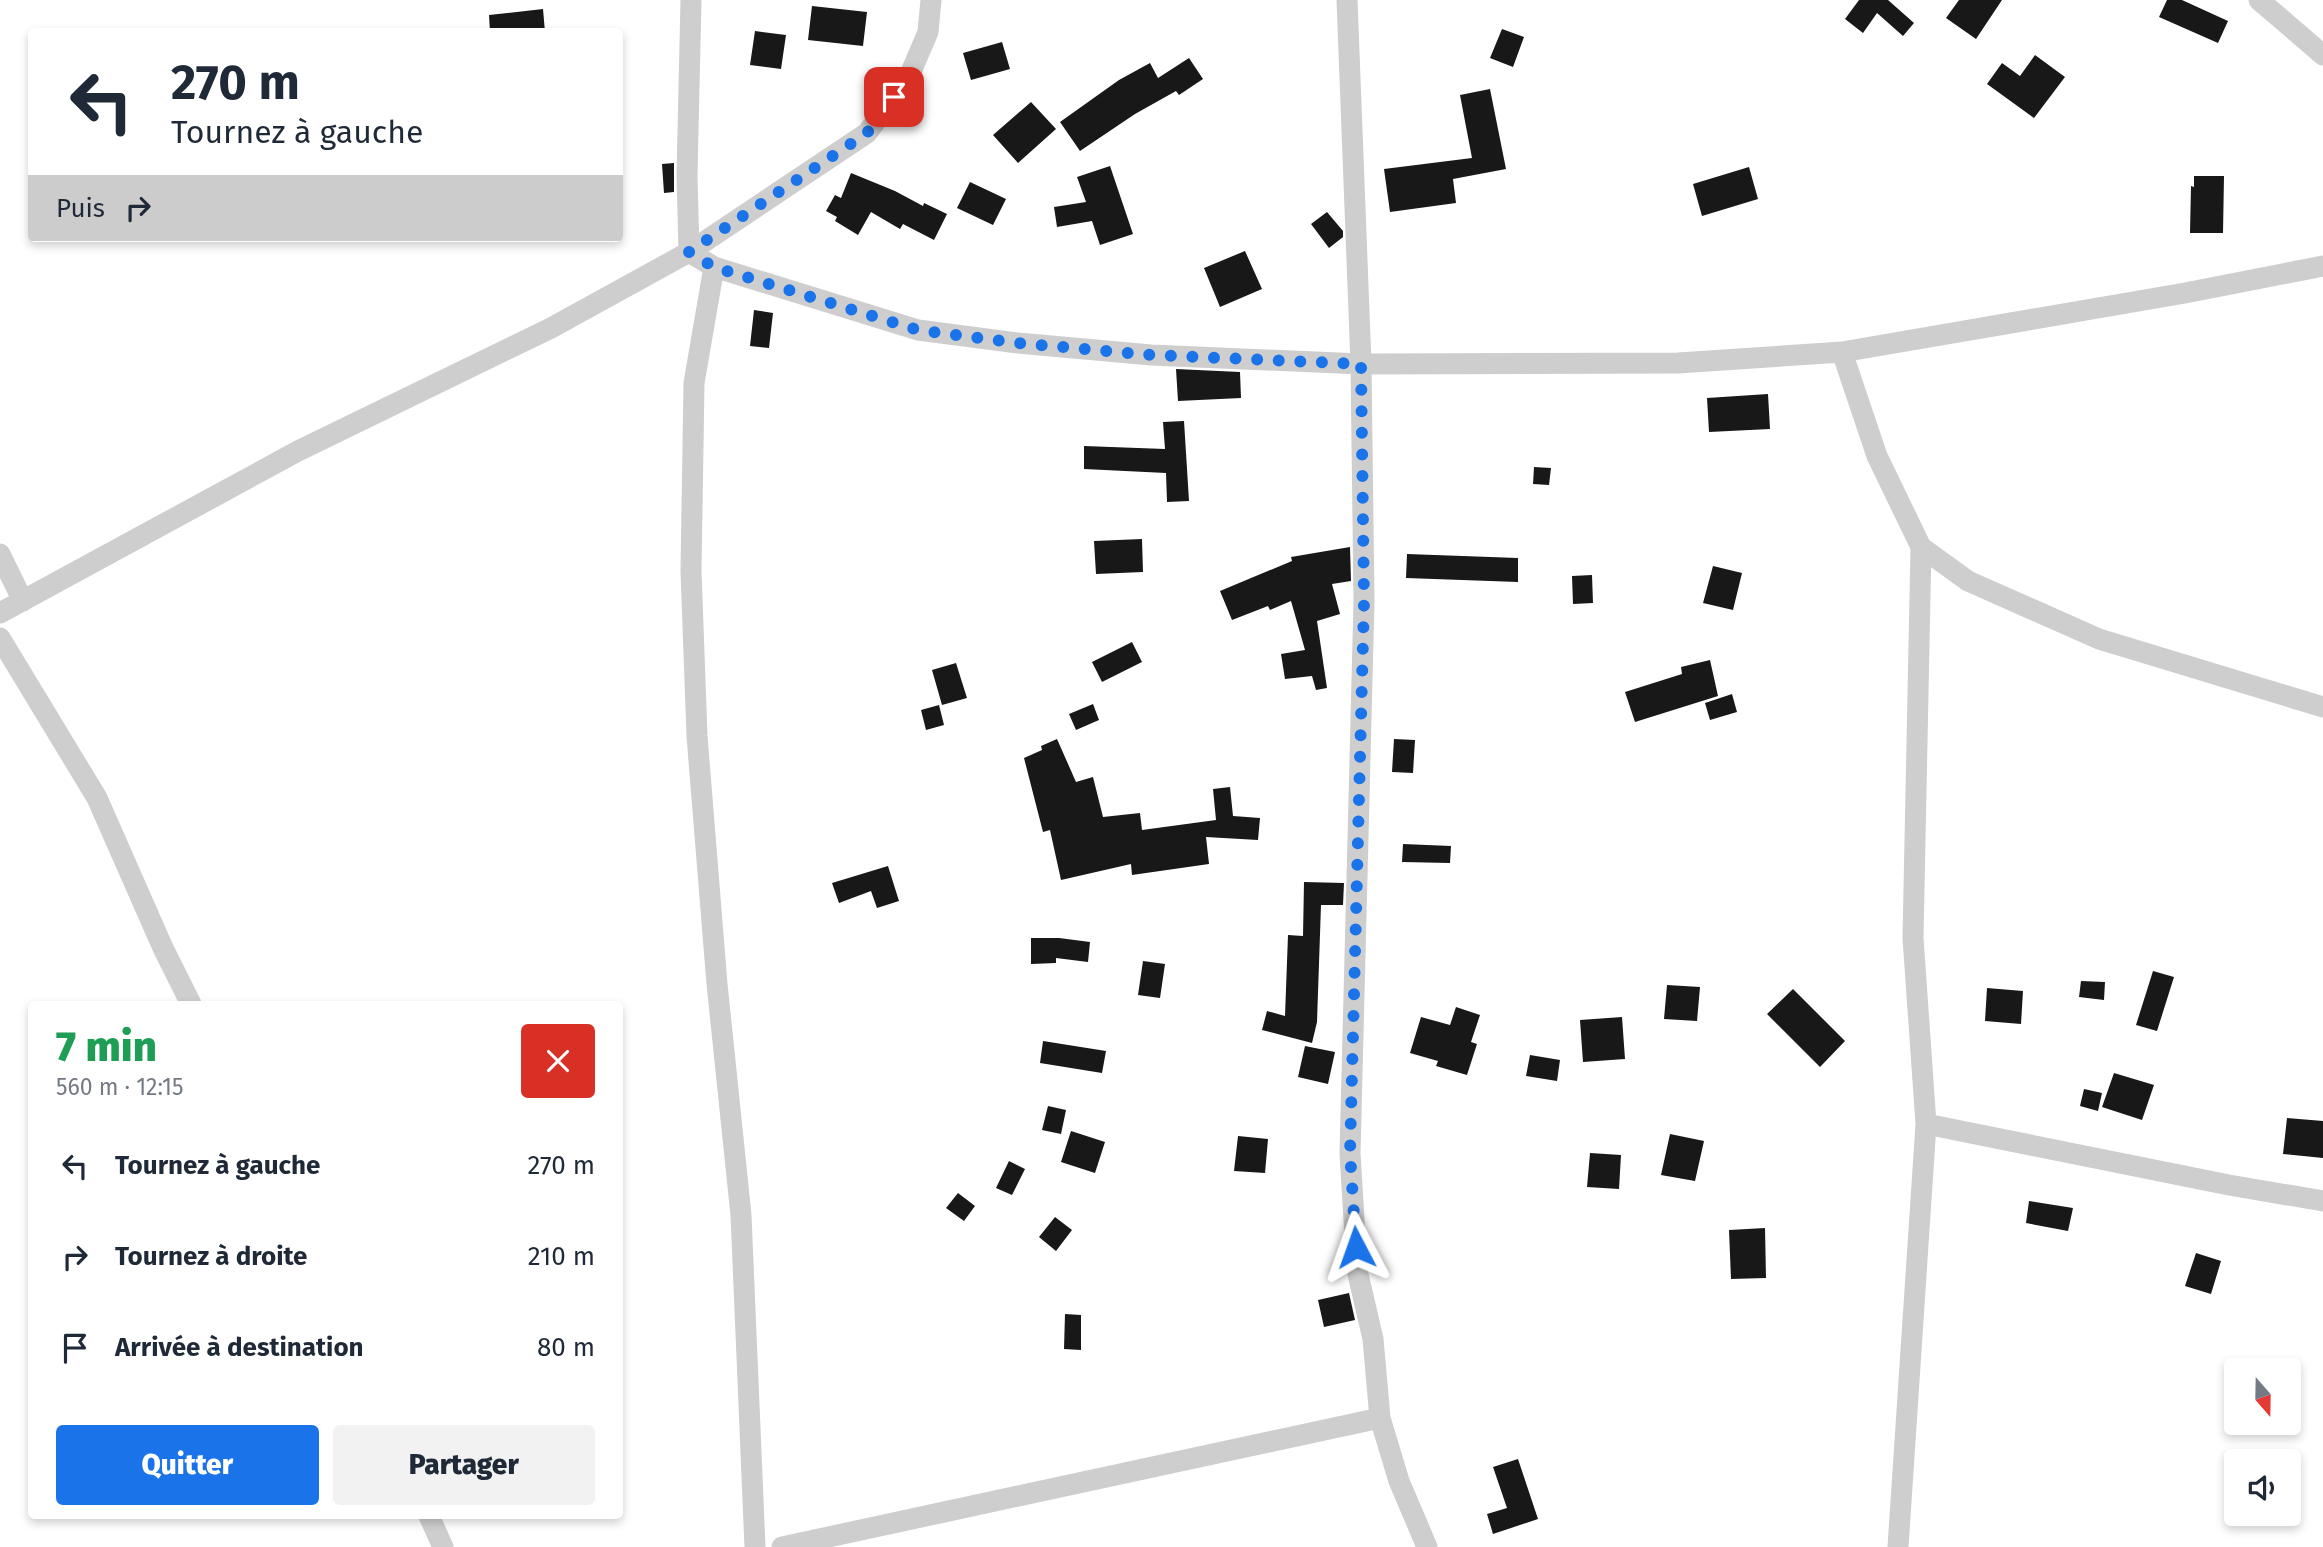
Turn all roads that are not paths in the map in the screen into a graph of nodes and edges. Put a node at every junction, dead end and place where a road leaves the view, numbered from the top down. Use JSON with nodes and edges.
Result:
{"nodes":[{"id":1,"x":691,"y":0,"type":"edge"},
{"id":2,"x":931,"y":0,"type":"edge"},
{"id":3,"x":1347,"y":0,"type":"edge"},
{"id":4,"x":2259,"y":0,"type":"edge"},
{"id":5,"x":2323,"y":55,"type":"edge"},
{"id":6,"x":689,"y":252,"type":"junction"},
{"id":7,"x":2323,"y":266,"type":"edge"},
{"id":8,"x":714,"y":267,"type":"junction"},
{"id":9,"x":1842,"y":352,"type":"junction"},
{"id":10,"x":1361,"y":364,"type":"junction"},
{"id":11,"x":1921,"y":547,"type":"junction"},
{"id":12,"x":0,"y":554,"type":"edge"},
{"id":13,"x":23,"y":600,"type":"junction"},
{"id":14,"x":0,"y":613,"type":"edge"},
{"id":15,"x":0,"y":638,"type":"edge"},
{"id":16,"x":2323,"y":707,"type":"edge"},
{"id":17,"x":190,"y":1001,"type":"edge"},
{"id":18,"x":1926,"y":1124,"type":"junction"},
{"id":19,"x":2323,"y":1201,"type":"edge"},
{"id":20,"x":1380,"y":1418,"type":"junction"},
{"id":21,"x":430,"y":1519,"type":"edge"},
{"id":22,"x":443,"y":1547,"type":"edge"},
{"id":23,"x":755,"y":1547,"type":"edge"},
{"id":24,"x":782,"y":1547,"type":"edge"},
{"id":25,"x":1427,"y":1547,"type":"edge"},
{"id":26,"x":1898,"y":1547,"type":"edge"}],
"edges":[{"from":1,"to":6,"type":"street"},
{"from":2,"to":6,"type":"street"},
{"from":3,"to":10,"type":"street"},
{"from":4,"to":5,"type":"street"},
{"from":6,"to":8,"type":"street"},
{"from":6,"to":13,"type":"street"},
{"from":7,"to":9,"type":"street"},
{"from":8,"to":10,"type":"street"},
{"from":8,"to":23,"type":"street"},
{"from":9,"to":10,"type":"street"},
{"from":9,"to":11,"type":"street"},
{"from":10,"to":20,"type":"street"},
{"from":11,"to":16,"type":"street"},
{"from":11,"to":18,"type":"street"},
{"from":12,"to":13,"type":"street"},
{"from":13,"to":14,"type":"street"},
{"from":15,"to":17,"type":"street"},
{"from":18,"to":19,"type":"street"},
{"from":18,"to":26,"type":"street"},
{"from":20,"to":24,"type":"street"},
{"from":20,"to":25,"type":"street"},
{"from":21,"to":22,"type":"street"}]}
